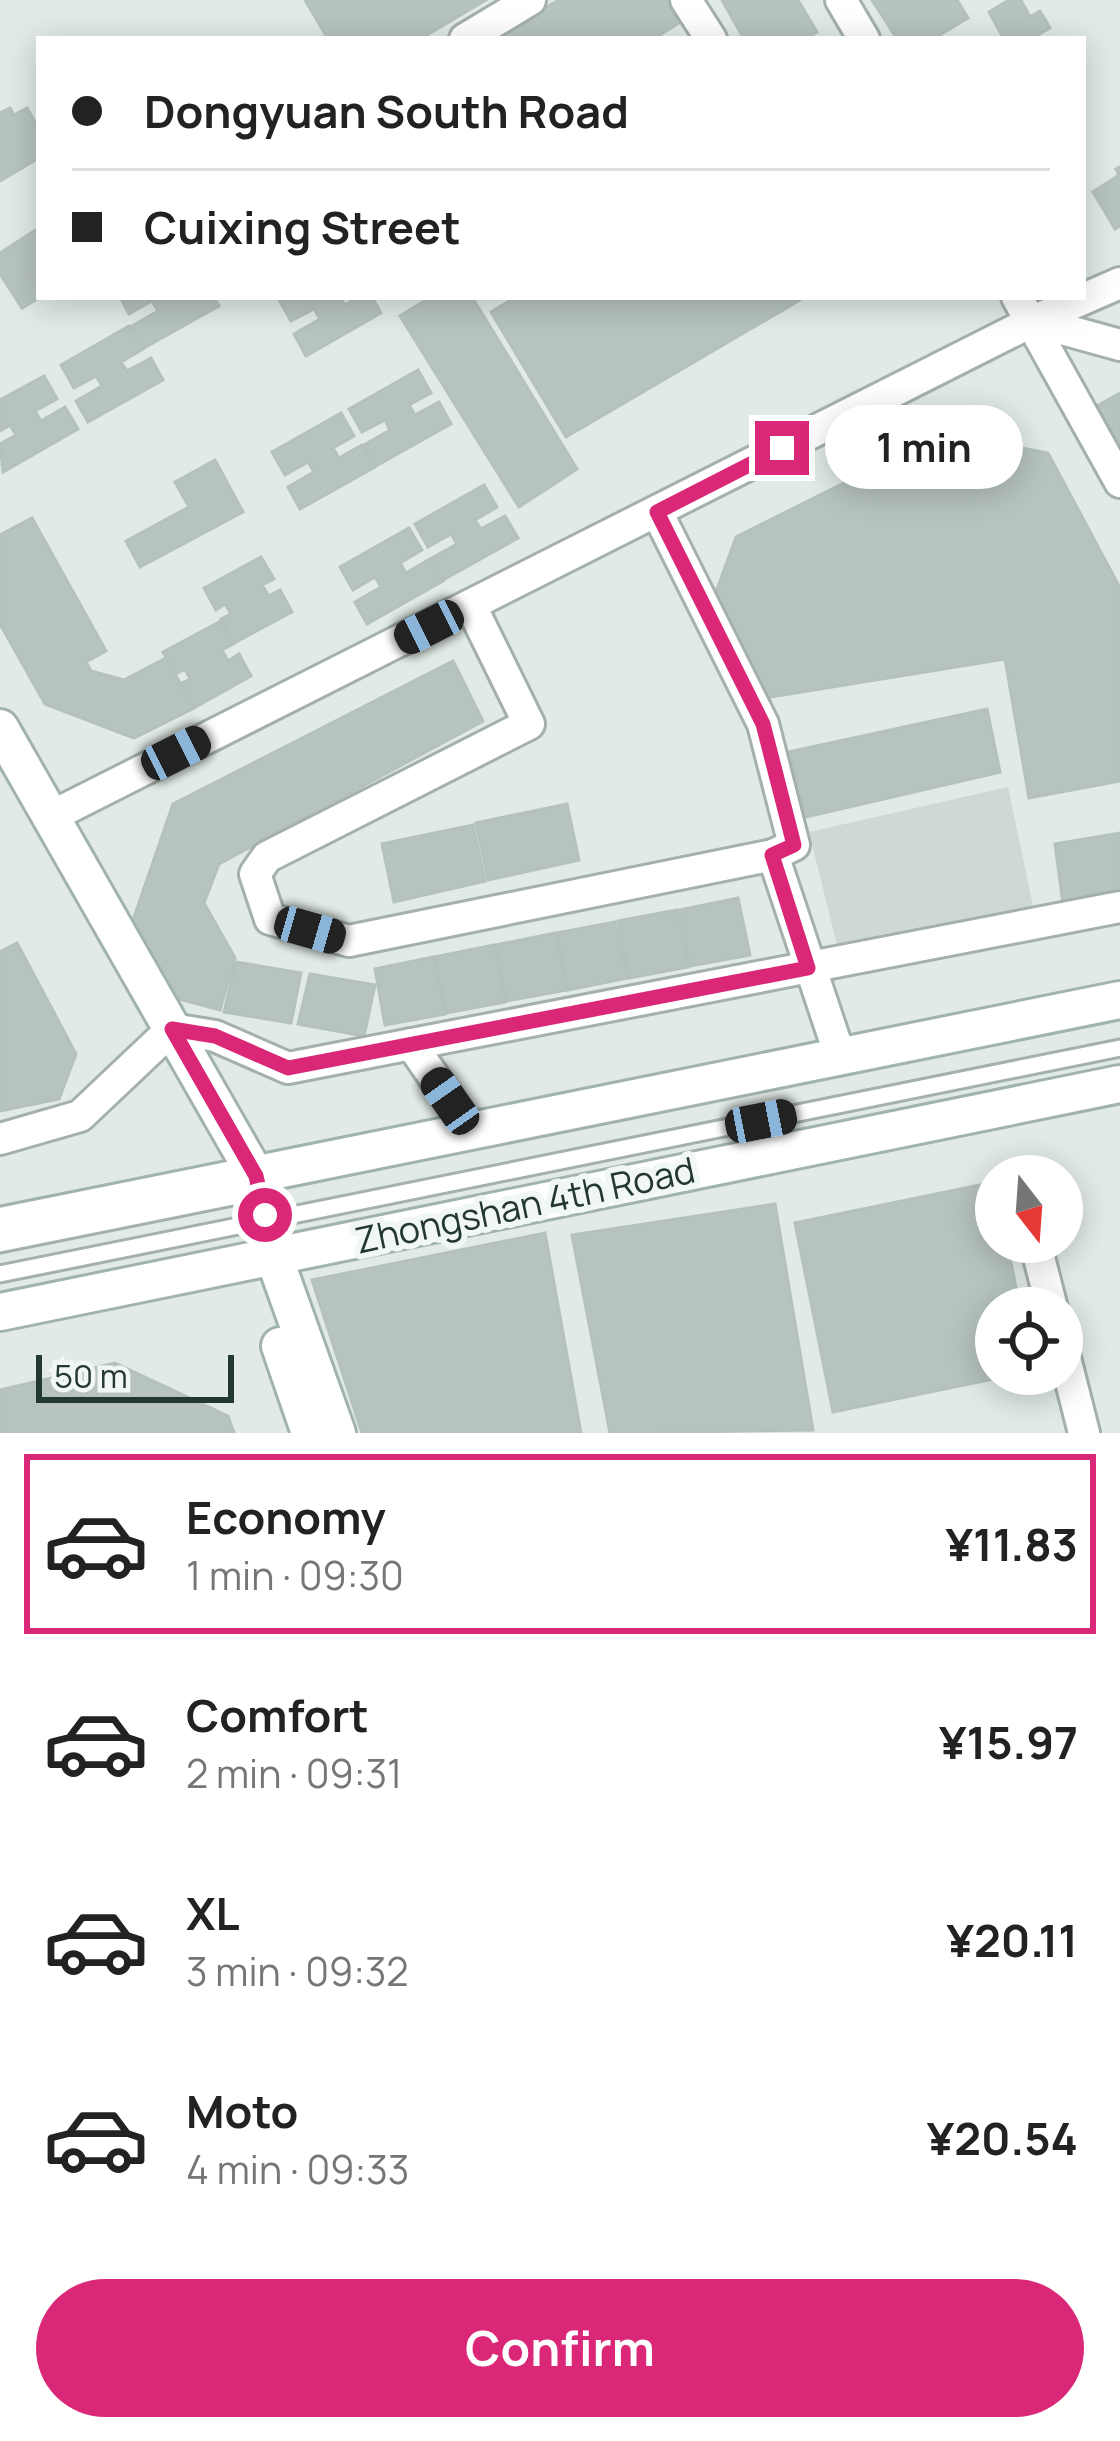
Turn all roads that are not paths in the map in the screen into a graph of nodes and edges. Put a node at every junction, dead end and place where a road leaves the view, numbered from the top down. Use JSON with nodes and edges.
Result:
{"nodes":[{"id":1,"x":530,"y":0,"type":"edge"},
{"id":2,"x":686,"y":0,"type":"edge"},
{"id":3,"x":841,"y":0,"type":"edge"},
{"id":4,"x":470,"y":36,"type":"edge"},
{"id":5,"x":709,"y":36,"type":"edge"},
{"id":6,"x":859,"y":36,"type":"edge"},
{"id":7,"x":1120,"y":283,"type":"edge"},
{"id":8,"x":1086,"y":292,"type":"edge"},
{"id":9,"x":1058,"y":300,"type":"edge"},
{"id":10,"x":1025,"y":309,"type":"edge"},
{"id":11,"x":1120,"y":345,"type":"edge"},
{"id":12,"x":1120,"y":482,"type":"edge"},
{"id":13,"x":657,"y":512,"type":"junction"},
{"id":14,"x":471,"y":605,"type":"junction"},
{"id":15,"x":0,"y":728,"type":"edge"},
{"id":16,"x":0,"y":762,"type":"edge"},
{"id":17,"x":50,"y":817,"type":"junction"},
{"id":18,"x":772,"y":855,"type":"junction"},
{"id":19,"x":1120,"y":907,"type":"edge"},
{"id":20,"x":808,"y":968,"type":"junction"},
{"id":21,"x":1120,"y":1000,"type":"edge"},
{"id":22,"x":1120,"y":1018,"type":"edge"},
{"id":23,"x":164,"y":1037,"type":"junction"},
{"id":24,"x":411,"y":1044,"type":"junction"},
{"id":25,"x":1120,"y":1048,"type":"edge"},
{"id":26,"x":840,"y":1056,"type":"junction"},
{"id":27,"x":1120,"y":1084,"type":"edge"},
{"id":28,"x":470,"y":1129,"type":"junction"},
{"id":29,"x":0,"y":1139,"type":"edge"},
{"id":30,"x":252,"y":1214,"type":"junction"},
{"id":31,"x":0,"y":1226,"type":"edge"},
{"id":32,"x":0,"y":1244,"type":"edge"},
{"id":33,"x":0,"y":1274,"type":"edge"},
{"id":34,"x":0,"y":1312,"type":"edge"},
{"id":35,"x":1074,"y":1395,"type":"edge"},
{"id":36,"x":310,"y":1433,"type":"edge"},
{"id":37,"x":337,"y":1433,"type":"edge"},
{"id":38,"x":1084,"y":1433,"type":"edge"}],
"edges":[{"from":1,"to":4,"type":"street"},
{"from":2,"to":5,"type":"street"},
{"from":3,"to":6,"type":"street"},
{"from":7,"to":8,"type":"street"},
{"from":9,"to":10,"type":"street"},
{"from":10,"to":11,"type":"street"},
{"from":10,"to":12,"type":"street"},
{"from":10,"to":13,"type":"street"},
{"from":13,"to":14,"type":"street"},
{"from":13,"to":18,"type":"street"},
{"from":14,"to":17,"type":"street"},
{"from":14,"to":18,"type":"street"},
{"from":15,"to":17,"type":"main road"},
{"from":16,"to":23,"type":"main road"},
{"from":17,"to":23,"type":"main road"},
{"from":18,"to":20,"type":"street"},
{"from":19,"to":20,"type":"street"},
{"from":20,"to":24,"type":"street"},
{"from":20,"to":26,"type":"street"},
{"from":21,"to":26,"type":"main road","name":"Zhongshan 4th Road"},
{"from":22,"to":30,"type":"lane"},
{"from":23,"to":24,"type":"street"},
{"from":23,"to":29,"type":"street"},
{"from":23,"to":30,"type":"main road"},
{"from":24,"to":28,"type":"street"},
{"from":25,"to":30,"type":"lane"},
{"from":26,"to":28,"type":"main road","name":"Zhongshan 4th Road"},
{"from":27,"to":30,"type":"main road","name":"Zhongshan 4th Road"},
{"from":28,"to":30,"type":"main road","name":"Zhongshan 4th Road"},
{"from":30,"to":31,"type":"main road","name":"Zhongshan 4th Road"},
{"from":30,"to":32,"type":"lane"},
{"from":30,"to":33,"type":"lane"},
{"from":30,"to":34,"type":"main road","name":"Zhongshan 4th Road"},
{"from":30,"to":36,"type":"main road"},
{"from":30,"to":37,"type":"main road"},
{"from":35,"to":38,"type":"street"}]}
